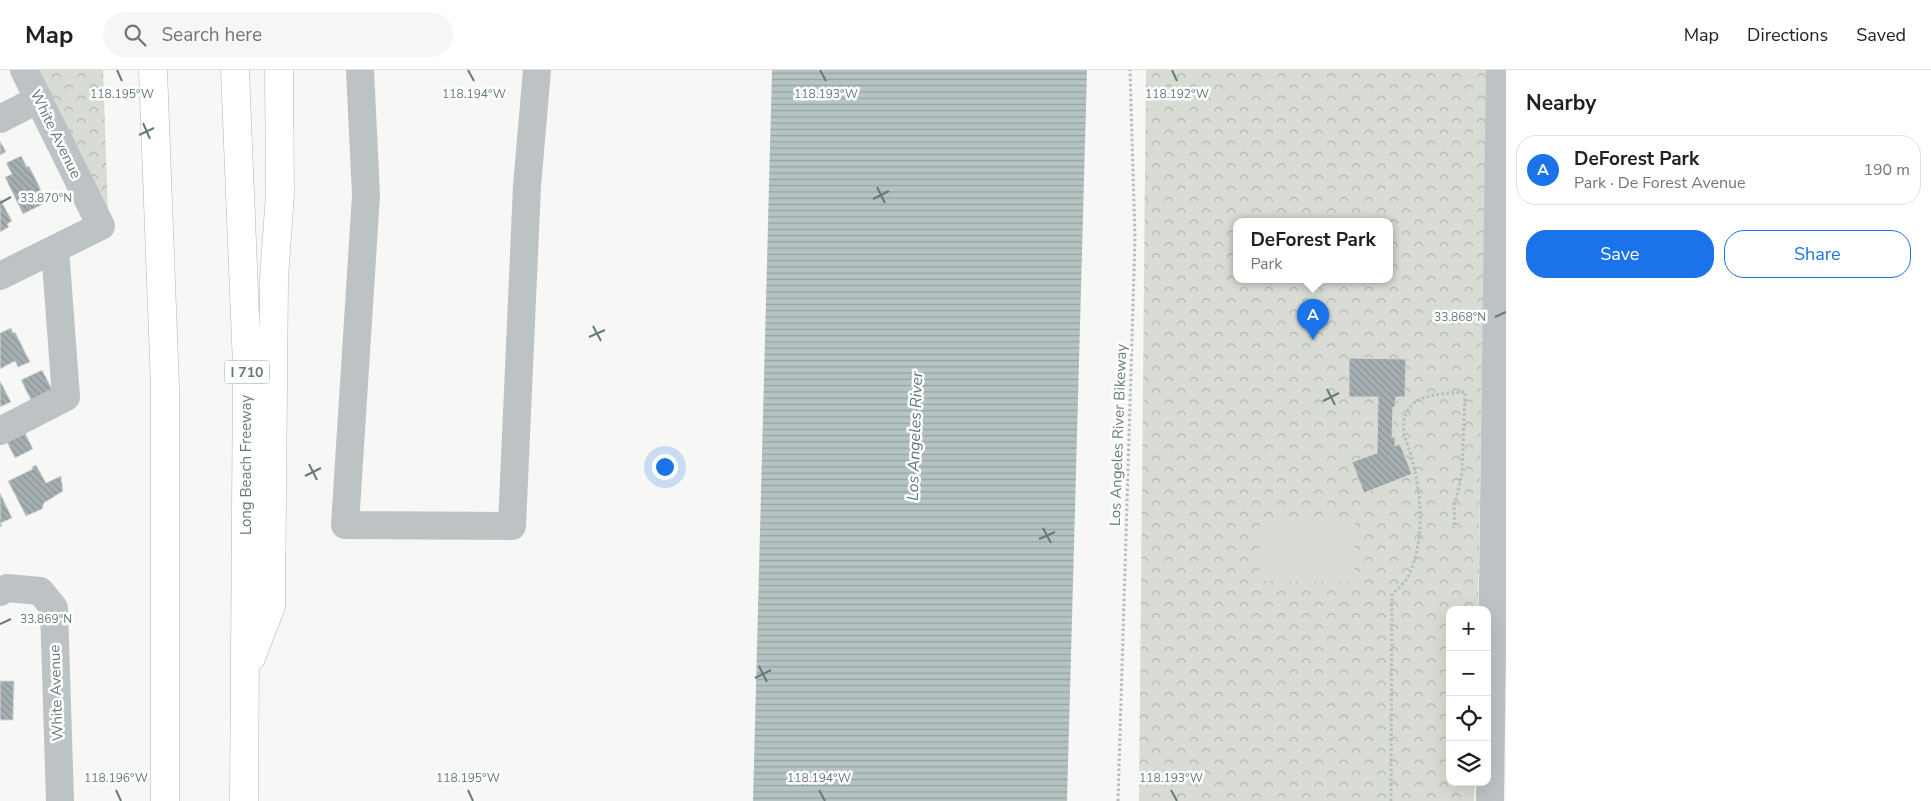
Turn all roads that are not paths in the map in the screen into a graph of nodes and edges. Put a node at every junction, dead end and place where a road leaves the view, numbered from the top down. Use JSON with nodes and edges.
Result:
{"nodes":[{"id":1,"x":24,"y":70,"type":"edge"},
{"id":2,"x":137,"y":70,"type":"edge"},
{"id":3,"x":153,"y":70,"type":"edge"},
{"id":4,"x":235,"y":70,"type":"edge"},
{"id":5,"x":279,"y":70,"type":"edge"},
{"id":6,"x":360,"y":70,"type":"edge"},
{"id":7,"x":537,"y":70,"type":"edge"},
{"id":8,"x":1500,"y":70,"type":"edge"},
{"id":9,"x":39,"y":99,"type":"junction"},
{"id":10,"x":0,"y":119,"type":"edge"},
{"id":11,"x":1502,"y":216,"type":"edge"},
{"id":12,"x":55,"y":249,"type":"junction"},
{"id":13,"x":0,"y":276,"type":"edge"},
{"id":14,"x":162,"y":300,"type":"junction"},
{"id":15,"x":0,"y":430,"type":"edge"},
{"id":16,"x":1500,"y":540,"type":"edge"},
{"id":17,"x":0,"y":592,"type":"edge"},
{"id":18,"x":245,"y":674,"type":"junction"},
{"id":19,"x":60,"y":801,"type":"edge"},
{"id":20,"x":165,"y":801,"type":"edge"},
{"id":21,"x":244,"y":801,"type":"edge"},
{"id":22,"x":1490,"y":801,"type":"edge"}],
"edges":[{"from":1,"to":9,"type":"street","name":"White Avenue"},
{"from":2,"to":14,"type":"highway"},
{"from":3,"to":14,"type":"highway"},
{"from":4,"to":18,"type":"highway","name":"Long Beach Freeway","number":"I 710"},
{"from":5,"to":18,"type":"highway"},
{"from":6,"to":7,"type":"street"},
{"from":8,"to":11,"type":"street"},
{"from":9,"to":10,"type":"street"},
{"from":9,"to":12,"type":"street","name":"White Avenue"},
{"from":11,"to":16,"type":"street"},
{"from":12,"to":13,"type":"street"},
{"from":12,"to":15,"type":"street"},
{"from":14,"to":20,"type":"highway"},
{"from":16,"to":22,"type":"street"},
{"from":17,"to":19,"type":"street","name":"White Avenue"},
{"from":18,"to":21,"type":"highway","name":"Long Beach Freeway","number":"I 710"}]}
